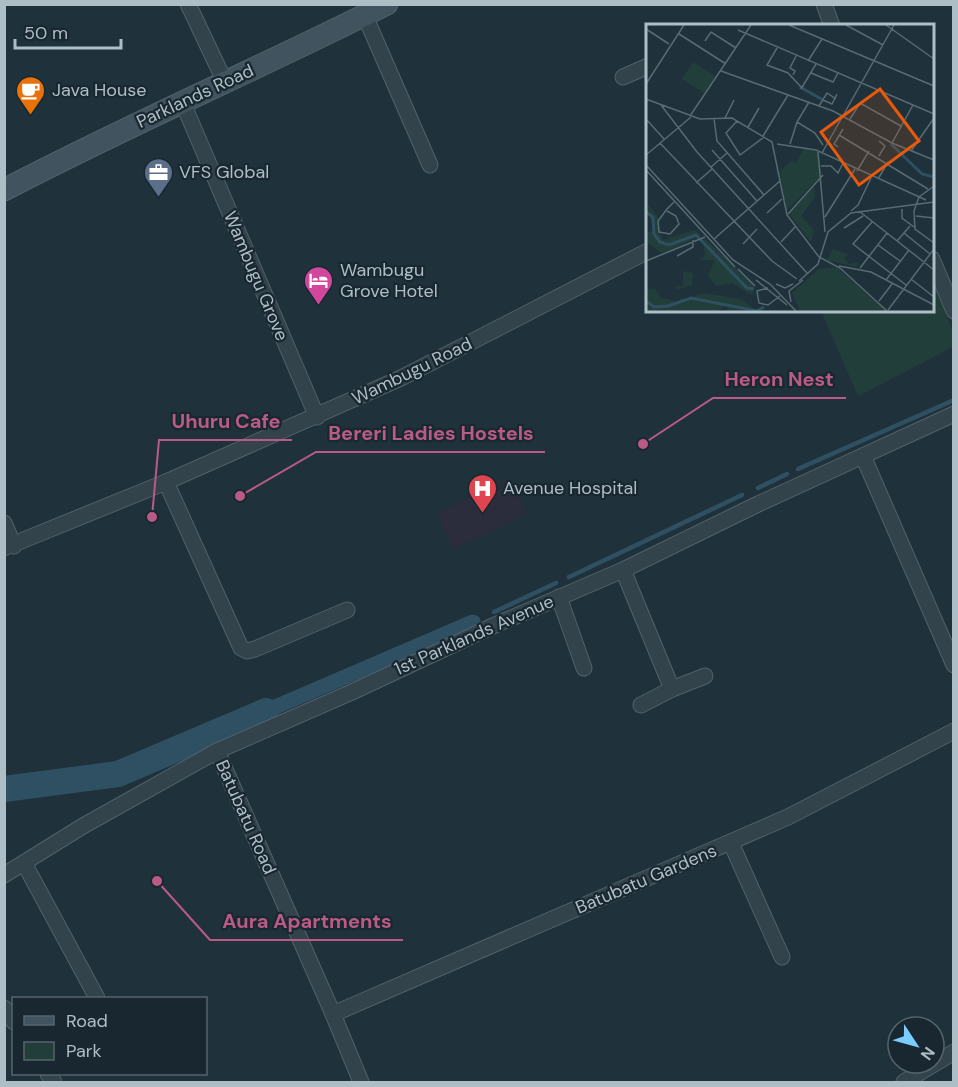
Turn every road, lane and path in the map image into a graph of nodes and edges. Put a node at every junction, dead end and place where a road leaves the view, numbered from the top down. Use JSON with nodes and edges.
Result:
{"nodes":[{"id":1,"x":188,"y":4,"type":"edge"},
{"id":2,"x":387,"y":4,"type":"edge"},
{"id":3,"x":824,"y":4,"type":"edge"},
{"id":4,"x":364,"y":15,"type":"junction"},
{"id":5,"x":831,"y":24,"type":"edge"},
{"id":6,"x":646,"y":67,"type":"edge"},
{"id":7,"x":622,"y":77,"type":"dead end"},
{"id":8,"x":225,"y":82,"type":"junction"},
{"id":9,"x":182,"y":101,"type":"junction"},
{"id":10,"x":430,"y":165,"type":"dead end"},
{"id":11,"x":4,"y":190,"type":"edge"},
{"id":12,"x":646,"y":252,"type":"edge"},
{"id":13,"x":934,"y":261,"type":"edge"},
{"id":14,"x":954,"y":311,"type":"edge"},
{"id":15,"x":954,"y":414,"type":"edge"},
{"id":16,"x":316,"y":417,"type":"junction"},
{"id":17,"x":863,"y":456,"type":"junction"},
{"id":18,"x":166,"y":483,"type":"junction"},
{"id":19,"x":4,"y":523,"type":"edge"},
{"id":20,"x":9,"y":547,"type":"edge"},
{"id":21,"x":623,"y":570,"type":"junction"},
{"id":22,"x":560,"y":597,"type":"junction"},
{"id":23,"x":347,"y":610,"type":"dead end"},
{"id":24,"x":954,"y":665,"type":"edge"},
{"id":25,"x":584,"y":668,"type":"dead end"},
{"id":26,"x":705,"y":676,"type":"dead end"},
{"id":27,"x":672,"y":688,"type":"junction"},
{"id":28,"x":641,"y":705,"type":"dead end"},
{"id":29,"x":954,"y":731,"type":"edge"},
{"id":30,"x":217,"y":751,"type":"junction"},
{"id":31,"x":731,"y":843,"type":"junction"},
{"id":32,"x":24,"y":863,"type":"junction"},
{"id":33,"x":4,"y":875,"type":"edge"},
{"id":34,"x":782,"y":957,"type":"dead end"},
{"id":35,"x":95,"y":997,"type":"edge"},
{"id":36,"x":333,"y":1014,"type":"junction"},
{"id":37,"x":954,"y":1052,"type":"edge"},
{"id":38,"x":361,"y":1083,"type":"edge"},
{"id":39,"x":904,"y":1083,"type":"edge"}],
"edges":[{"from":1,"to":8,"type":"street"},
{"from":2,"to":4,"type":"main road","name":"Parklands Road"},
{"from":3,"to":5,"type":"street"},
{"from":4,"to":8,"type":"main road","name":"Parklands Road"},
{"from":4,"to":10,"type":"street"},
{"from":6,"to":7,"type":"street"},
{"from":8,"to":9,"type":"main road","name":"Parklands Road"},
{"from":9,"to":11,"type":"main road","name":"Parklands Road"},
{"from":9,"to":16,"type":"street","name":"Wambugu Grove"},
{"from":12,"to":16,"type":"street","name":"Wambugu Road"},
{"from":13,"to":14,"type":"street"},
{"from":15,"to":17,"type":"street","name":"1st Parklands Avenue"},
{"from":16,"to":18,"type":"street","name":"Wambugu Road"},
{"from":17,"to":21,"type":"street","name":"1st Parklands Avenue"},
{"from":17,"to":24,"type":"street"},
{"from":18,"to":20,"type":"street","name":"Wambugu Road"},
{"from":18,"to":23,"type":"street"},
{"from":19,"to":20,"type":"street"},
{"from":21,"to":22,"type":"street","name":"1st Parklands Avenue"},
{"from":21,"to":27,"type":"street"},
{"from":22,"to":25,"type":"street"},
{"from":22,"to":30,"type":"street","name":"1st Parklands Avenue"},
{"from":26,"to":27,"type":"street"},
{"from":27,"to":28,"type":"street"},
{"from":29,"to":31,"type":"street","name":"Batubatu Gardens"},
{"from":30,"to":32,"type":"street","name":"1st Parklands Avenue"},
{"from":30,"to":36,"type":"street","name":"Batubatu Road"},
{"from":31,"to":34,"type":"street"},
{"from":31,"to":36,"type":"street","name":"Batubatu Gardens"},
{"from":32,"to":33,"type":"street","name":"1st Parklands Avenue"},
{"from":32,"to":35,"type":"street"},
{"from":36,"to":38,"type":"street","name":"Batubatu Road"},
{"from":37,"to":39,"type":"street"}]}
